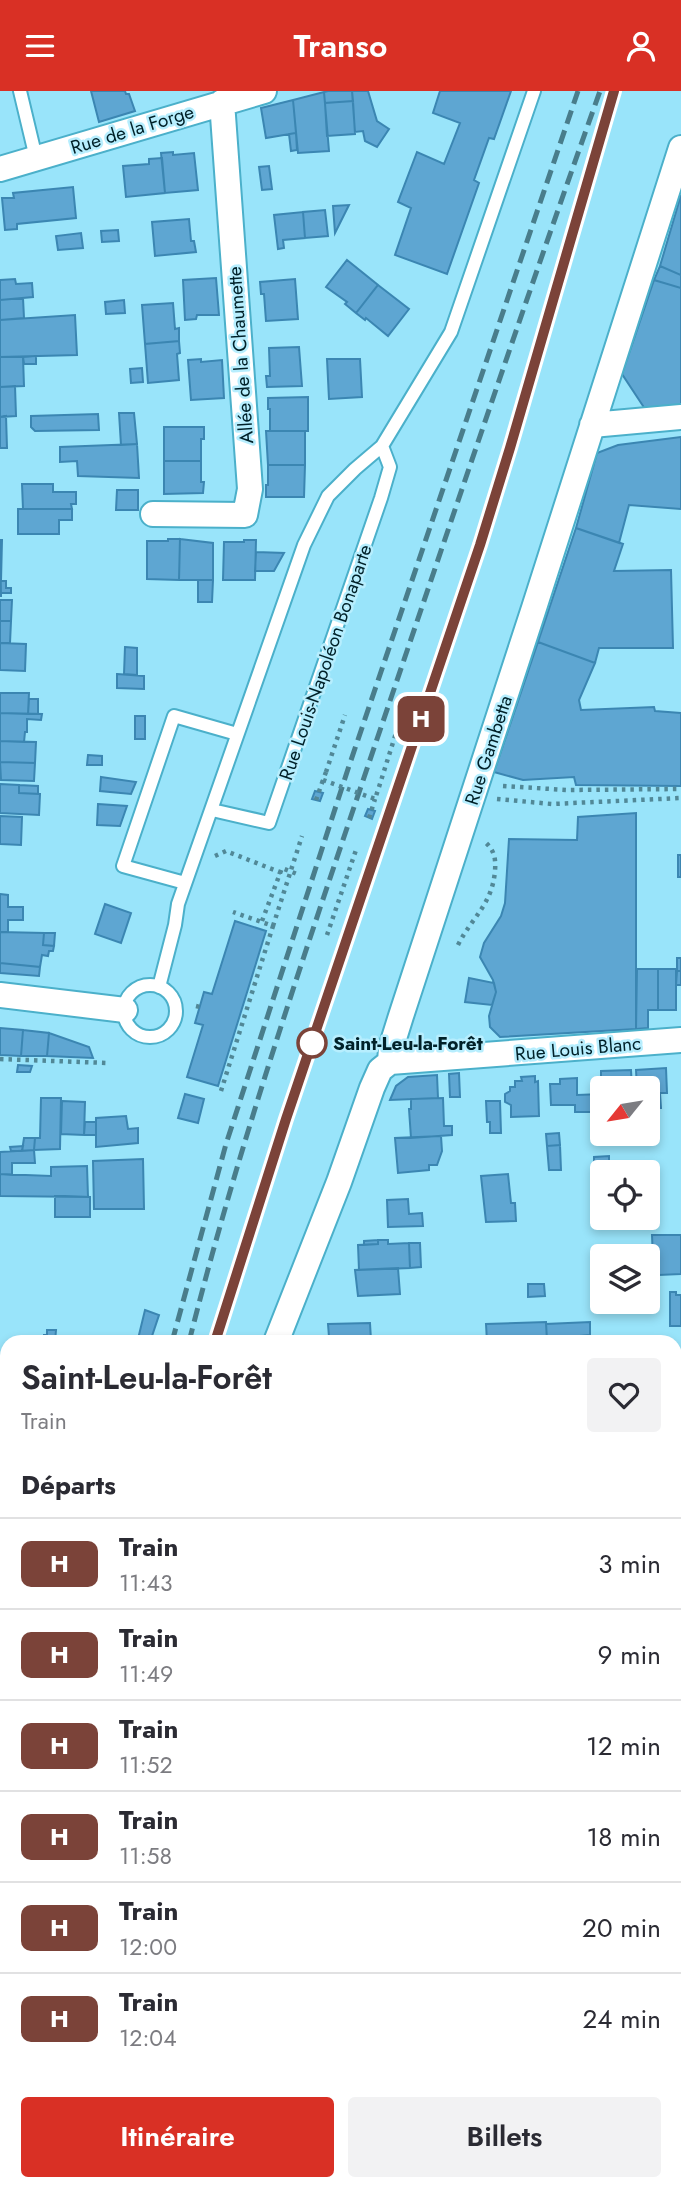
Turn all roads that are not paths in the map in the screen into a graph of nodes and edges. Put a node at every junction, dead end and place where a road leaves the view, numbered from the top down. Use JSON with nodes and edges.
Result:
{"nodes":[{"id":1,"x":20,"y":91,"type":"edge"},
{"id":2,"x":264,"y":91,"type":"edge"},
{"id":3,"x":534,"y":91,"type":"edge"},
{"id":4,"x":222,"y":102,"type":"junction"},
{"id":5,"x":681,"y":148,"type":"edge"},
{"id":6,"x":36,"y":158,"type":"junction"},
{"id":7,"x":0,"y":169,"type":"edge"},
{"id":8,"x":681,"y":417,"type":"edge"},
{"id":9,"x":592,"y":425,"type":"junction"},
{"id":10,"x":382,"y":446,"type":"junction"},
{"id":11,"x":153,"y":514,"type":"dead end"},
{"id":12,"x":237,"y":734,"type":"junction"},
{"id":13,"x":212,"y":810,"type":"junction"},
{"id":14,"x":185,"y":883,"type":"junction"},
{"id":15,"x":159,"y":987,"type":"junction"},
{"id":16,"x":0,"y":995,"type":"edge"},
{"id":17,"x":125,"y":1010,"type":"junction"},
{"id":18,"x":681,"y":1040,"type":"edge"},
{"id":19,"x":390,"y":1062,"type":"junction"},
{"id":20,"x":279,"y":1335,"type":"edge"}],
"edges":[{"from":1,"to":6,"type":"lane"},
{"from":2,"to":4,"type":"street","name":"Rue de la Forge"},
{"from":3,"to":10,"type":"lane"},
{"from":4,"to":6,"type":"street","name":"Rue de la Forge"},
{"from":4,"to":11,"type":"street","name":"Allée de la Chaumette"},
{"from":5,"to":9,"type":"street","name":"Rue Gambetta"},
{"from":6,"to":7,"type":"street","name":"Rue de la Forge"},
{"from":8,"to":9,"type":"street"},
{"from":9,"to":19,"type":"street","name":"Rue Gambetta"},
{"from":10,"to":12,"type":"lane"},
{"from":10,"to":13,"type":"lane","name":"Rue Louis-Napoléon Bonaparte"},
{"from":12,"to":13,"type":"lane"},
{"from":12,"to":14,"type":"lane"},
{"from":13,"to":14,"type":"lane"},
{"from":14,"to":15,"type":"lane"},
{"from":15,"to":17,"type":"lane"},
{"from":15,"to":17,"type":"lane"},
{"from":16,"to":17,"type":"street"},
{"from":18,"to":19,"type":"street","name":"Rue Louis Blanc"},
{"from":19,"to":20,"type":"street","name":"Rue Gambetta"}]}
